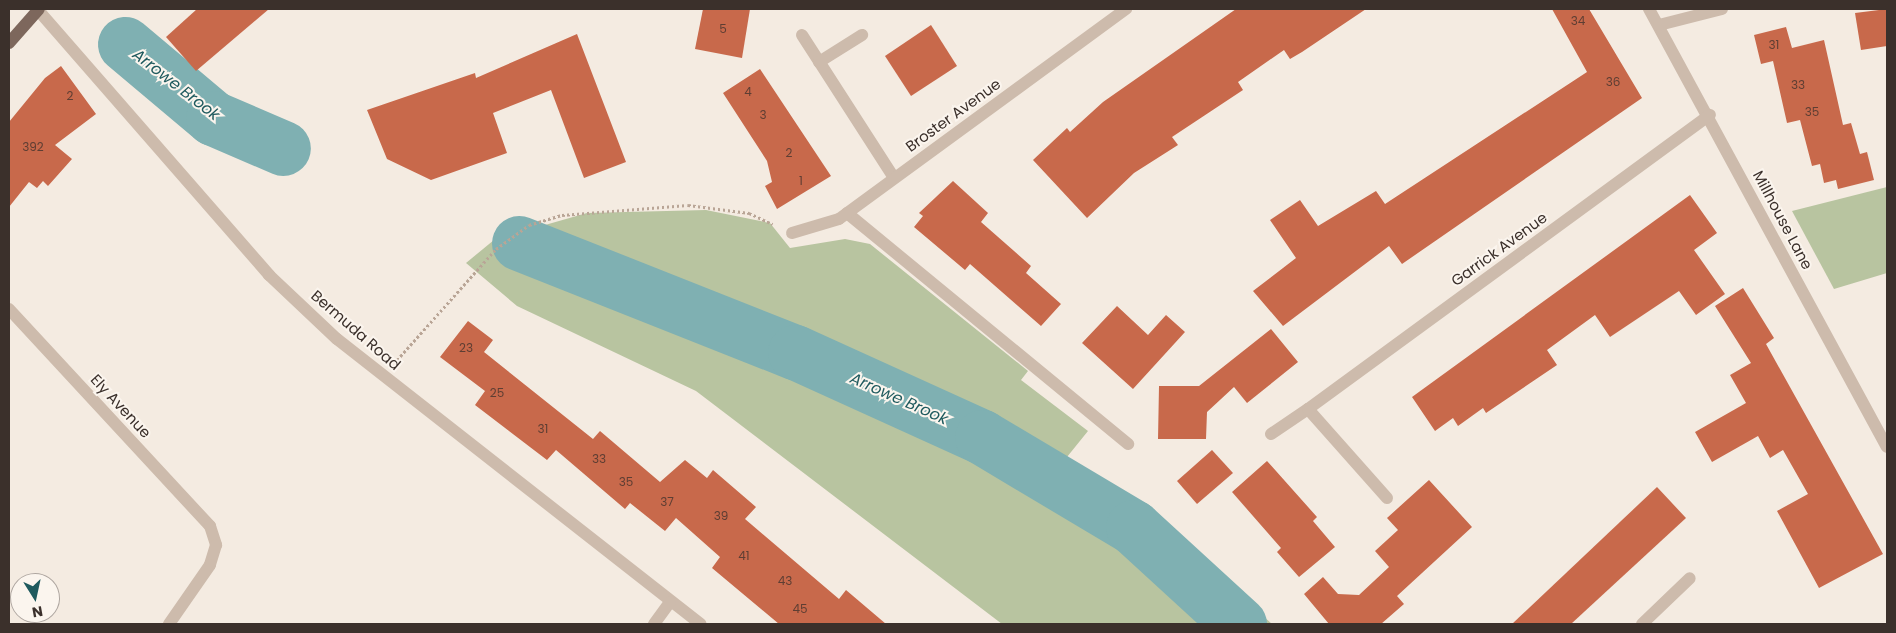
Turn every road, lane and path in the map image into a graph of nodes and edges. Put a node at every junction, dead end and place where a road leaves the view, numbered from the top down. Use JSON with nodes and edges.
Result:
{"nodes":[{"id":1,"x":1126,"y":9,"type":"edge"},
{"id":2,"x":1649,"y":9,"type":"edge"},
{"id":3,"x":1722,"y":9,"type":"edge"},
{"id":4,"x":38,"y":10,"type":"edge"},
{"id":5,"x":1659,"y":25,"type":"junction"},
{"id":6,"x":802,"y":35,"type":"dead end"},
{"id":7,"x":862,"y":35,"type":"dead end"},
{"id":8,"x":9,"y":43,"type":"edge"},
{"id":9,"x":819,"y":62,"type":"junction"},
{"id":10,"x":1710,"y":115,"type":"junction"},
{"id":11,"x":894,"y":178,"type":"junction"},
{"id":12,"x":847,"y":213,"type":"junction"},
{"id":13,"x":792,"y":233,"type":"joint"},
{"id":14,"x":9,"y":309,"type":"edge"},
{"id":15,"x":383,"y":376,"type":"junction"},
{"id":16,"x":1308,"y":409,"type":"junction"},
{"id":17,"x":1271,"y":434,"type":"dead end"},
{"id":18,"x":1128,"y":444,"type":"dead end"},
{"id":19,"x":1887,"y":447,"type":"edge"},
{"id":20,"x":1387,"y":498,"type":"dead end"},
{"id":21,"x":1690,"y":578,"type":"dead end"},
{"id":22,"x":670,"y":602,"type":"junction"},
{"id":23,"x":169,"y":624,"type":"edge"},
{"id":24,"x":654,"y":624,"type":"edge"},
{"id":25,"x":700,"y":624,"type":"edge"},
{"id":26,"x":1642,"y":624,"type":"edge"}],
"edges":[{"from":1,"to":11,"type":"street","name":"Broster Avenue"},
{"from":2,"to":5,"type":"street","name":"Millhouse Lane"},
{"from":3,"to":5,"type":"street"},
{"from":4,"to":8,"type":"main road"},
{"from":4,"to":15,"type":"street","name":"Bermuda Road"},
{"from":5,"to":10,"type":"street","name":"Millhouse Lane"},
{"from":6,"to":9,"type":"street"},
{"from":7,"to":9,"type":"street"},
{"from":9,"to":11,"type":"street"},
{"from":10,"to":16,"type":"street","name":"Garrick Avenue"},
{"from":10,"to":19,"type":"street","name":"Millhouse Lane"},
{"from":11,"to":12,"type":"street","name":"Broster Avenue"},
{"from":12,"to":13,"type":"street","name":"Broster Avenue"},
{"from":12,"to":18,"type":"street"},
{"from":13,"to":15,"type":"path"},
{"from":14,"to":23,"type":"street","name":"Ely Avenue"},
{"from":15,"to":22,"type":"street","name":"Bermuda Road"},
{"from":16,"to":17,"type":"street","name":"Garrick Avenue"},
{"from":16,"to":20,"type":"street"},
{"from":21,"to":26,"type":"street"},
{"from":22,"to":24,"type":"street"},
{"from":22,"to":25,"type":"street","name":"Bermuda Road"}]}
